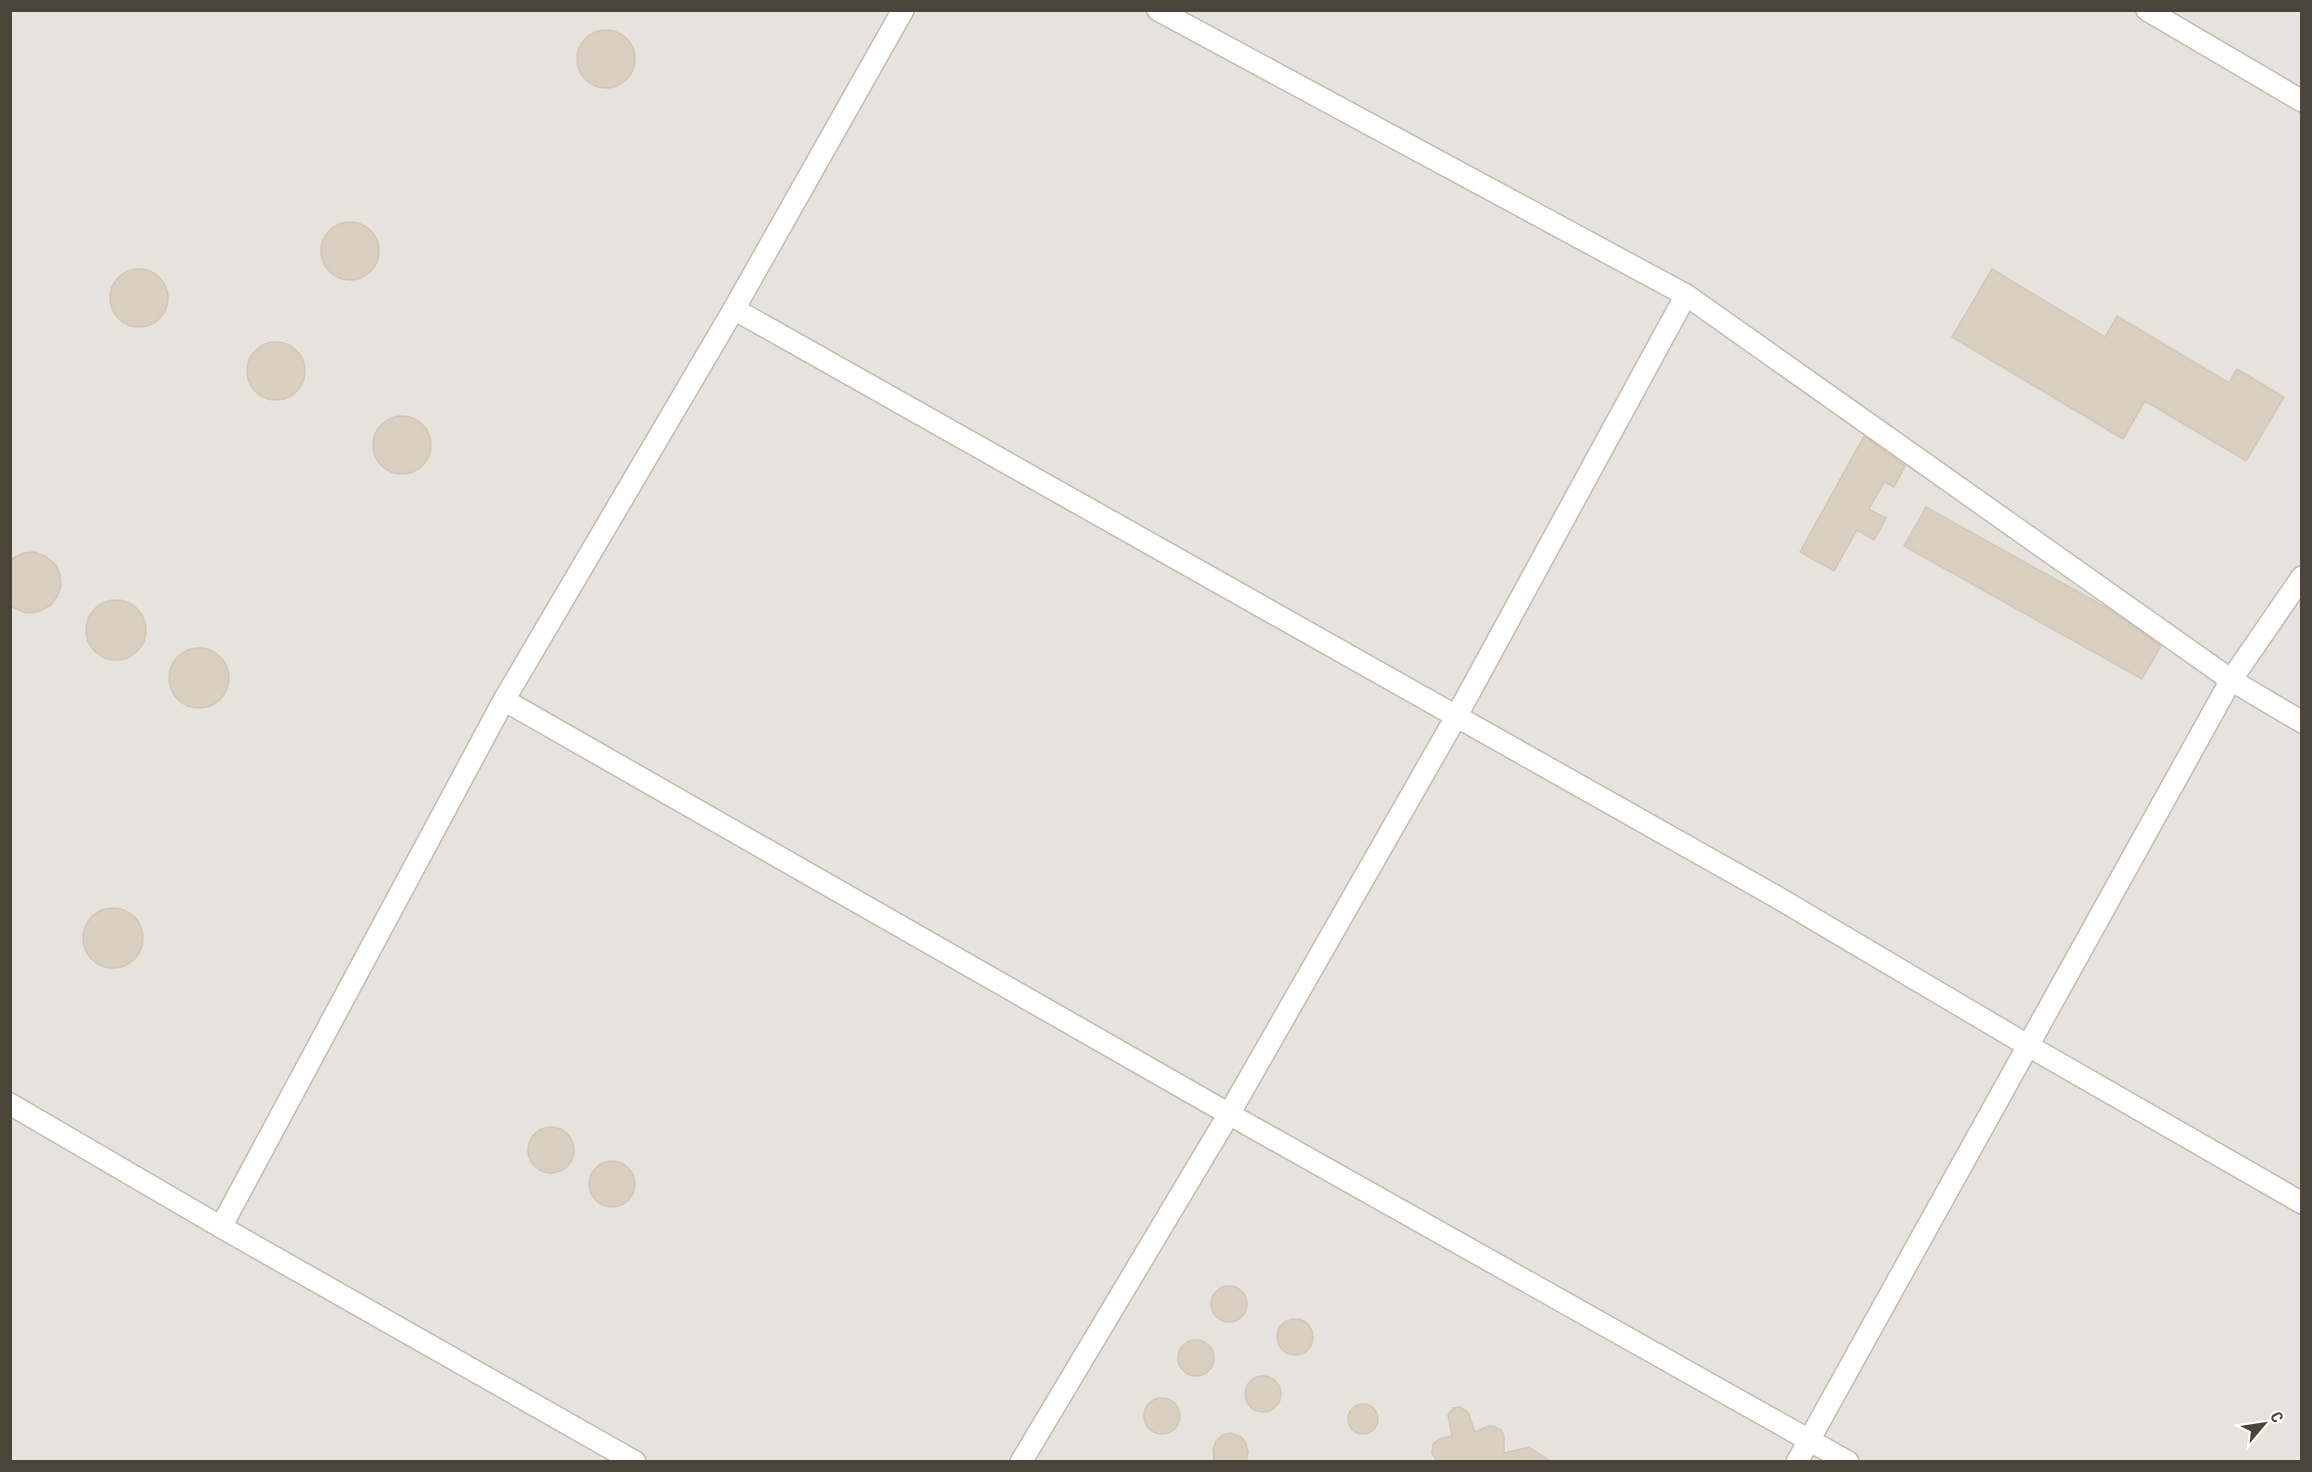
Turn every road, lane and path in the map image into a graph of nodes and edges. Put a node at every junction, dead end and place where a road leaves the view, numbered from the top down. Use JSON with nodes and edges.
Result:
{"nodes":[{"id":1,"x":903,"y":10,"type":"edge"},
{"id":2,"x":1158,"y":10,"type":"edge"},
{"id":3,"x":2147,"y":10,"type":"edge"},
{"id":4,"x":2301,"y":101,"type":"edge"},
{"id":5,"x":1686,"y":295,"type":"junction"},
{"id":6,"x":734,"y":309,"type":"junction"},
{"id":7,"x":2301,"y":577,"type":"edge"},
{"id":8,"x":2231,"y":680,"type":"junction"},
{"id":9,"x":504,"y":700,"type":"junction"},
{"id":10,"x":1456,"y":717,"type":"junction"},
{"id":11,"x":2301,"y":722,"type":"edge"},
{"id":12,"x":2027,"y":1045,"type":"junction"},
{"id":13,"x":10,"y":1104,"type":"edge"},
{"id":14,"x":1229,"y":1114,"type":"junction"},
{"id":15,"x":2301,"y":1203,"type":"edge"},
{"id":16,"x":221,"y":1227,"type":"junction"},
{"id":17,"x":1810,"y":1439,"type":"junction"},
{"id":18,"x":635,"y":1461,"type":"edge"},
{"id":19,"x":1021,"y":1461,"type":"edge"},
{"id":20,"x":1797,"y":1461,"type":"edge"},
{"id":21,"x":1848,"y":1461,"type":"edge"}],
"edges":[{"from":1,"to":6,"type":"lane"},
{"from":2,"to":5,"type":"lane"},
{"from":3,"to":4,"type":"lane"},
{"from":5,"to":8,"type":"lane"},
{"from":5,"to":10,"type":"lane"},
{"from":6,"to":9,"type":"lane"},
{"from":6,"to":10,"type":"lane"},
{"from":7,"to":8,"type":"lane"},
{"from":8,"to":11,"type":"lane"},
{"from":8,"to":12,"type":"lane"},
{"from":9,"to":14,"type":"lane"},
{"from":9,"to":16,"type":"lane"},
{"from":10,"to":12,"type":"lane"},
{"from":10,"to":14,"type":"lane"},
{"from":12,"to":15,"type":"lane"},
{"from":12,"to":17,"type":"lane"},
{"from":13,"to":16,"type":"lane"},
{"from":14,"to":17,"type":"lane"},
{"from":14,"to":19,"type":"lane"},
{"from":16,"to":18,"type":"lane"},
{"from":17,"to":20,"type":"lane"},
{"from":17,"to":21,"type":"lane"}]}
